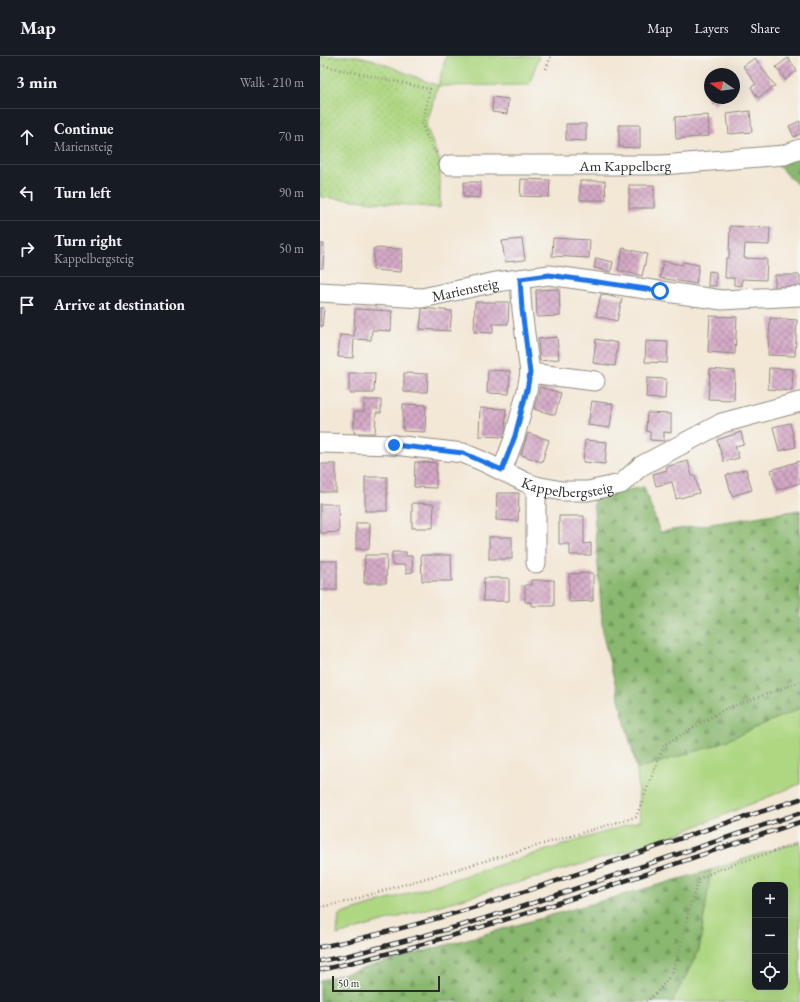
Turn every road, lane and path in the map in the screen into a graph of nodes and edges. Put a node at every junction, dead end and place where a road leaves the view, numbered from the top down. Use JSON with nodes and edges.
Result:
{"nodes":[{"id":1,"x":551,"y":56,"type":"edge"},
{"id":2,"x":320,"y":65,"type":"edge"},
{"id":3,"x":546,"y":69,"type":"dead end"},
{"id":4,"x":800,"y":149,"type":"edge"},
{"id":5,"x":449,"y":165,"type":"joint"},
{"id":6,"x":520,"y":279,"type":"junction"},
{"id":7,"x":320,"y":292,"type":"edge"},
{"id":8,"x":800,"y":296,"type":"edge"},
{"id":9,"x":530,"y":373,"type":"junction"},
{"id":10,"x":595,"y":381,"type":"dead end"},
{"id":11,"x":800,"y":402,"type":"edge"},
{"id":12,"x":320,"y":443,"type":"edge"},
{"id":13,"x":502,"y":470,"type":"junction"},
{"id":14,"x":536,"y":486,"type":"junction"},
{"id":15,"x":536,"y":563,"type":"dead end"},
{"id":16,"x":800,"y":682,"type":"edge"},
{"id":17,"x":800,"y":843,"type":"edge"},
{"id":18,"x":320,"y":907,"type":"edge"},
{"id":19,"x":646,"y":1002,"type":"edge"}],
"edges":[{"from":1,"to":3,"type":"path"},
{"from":2,"to":5,"type":"path"},
{"from":4,"to":5,"type":"street","name":"Am Kappelberg"},
{"from":6,"to":7,"type":"street","name":"Mariensteig"},
{"from":6,"to":8,"type":"street","name":"Mariensteig"},
{"from":6,"to":9,"type":"street"},
{"from":9,"to":10,"type":"street"},
{"from":9,"to":13,"type":"street"},
{"from":11,"to":14,"type":"street","name":"Kappelbergsteig"},
{"from":12,"to":13,"type":"street","name":"Kappelbergsteig"},
{"from":13,"to":14,"type":"street","name":"Kappelbergsteig"},
{"from":14,"to":15,"type":"street"},
{"from":16,"to":18,"type":"path"},
{"from":17,"to":19,"type":"path"}]}
